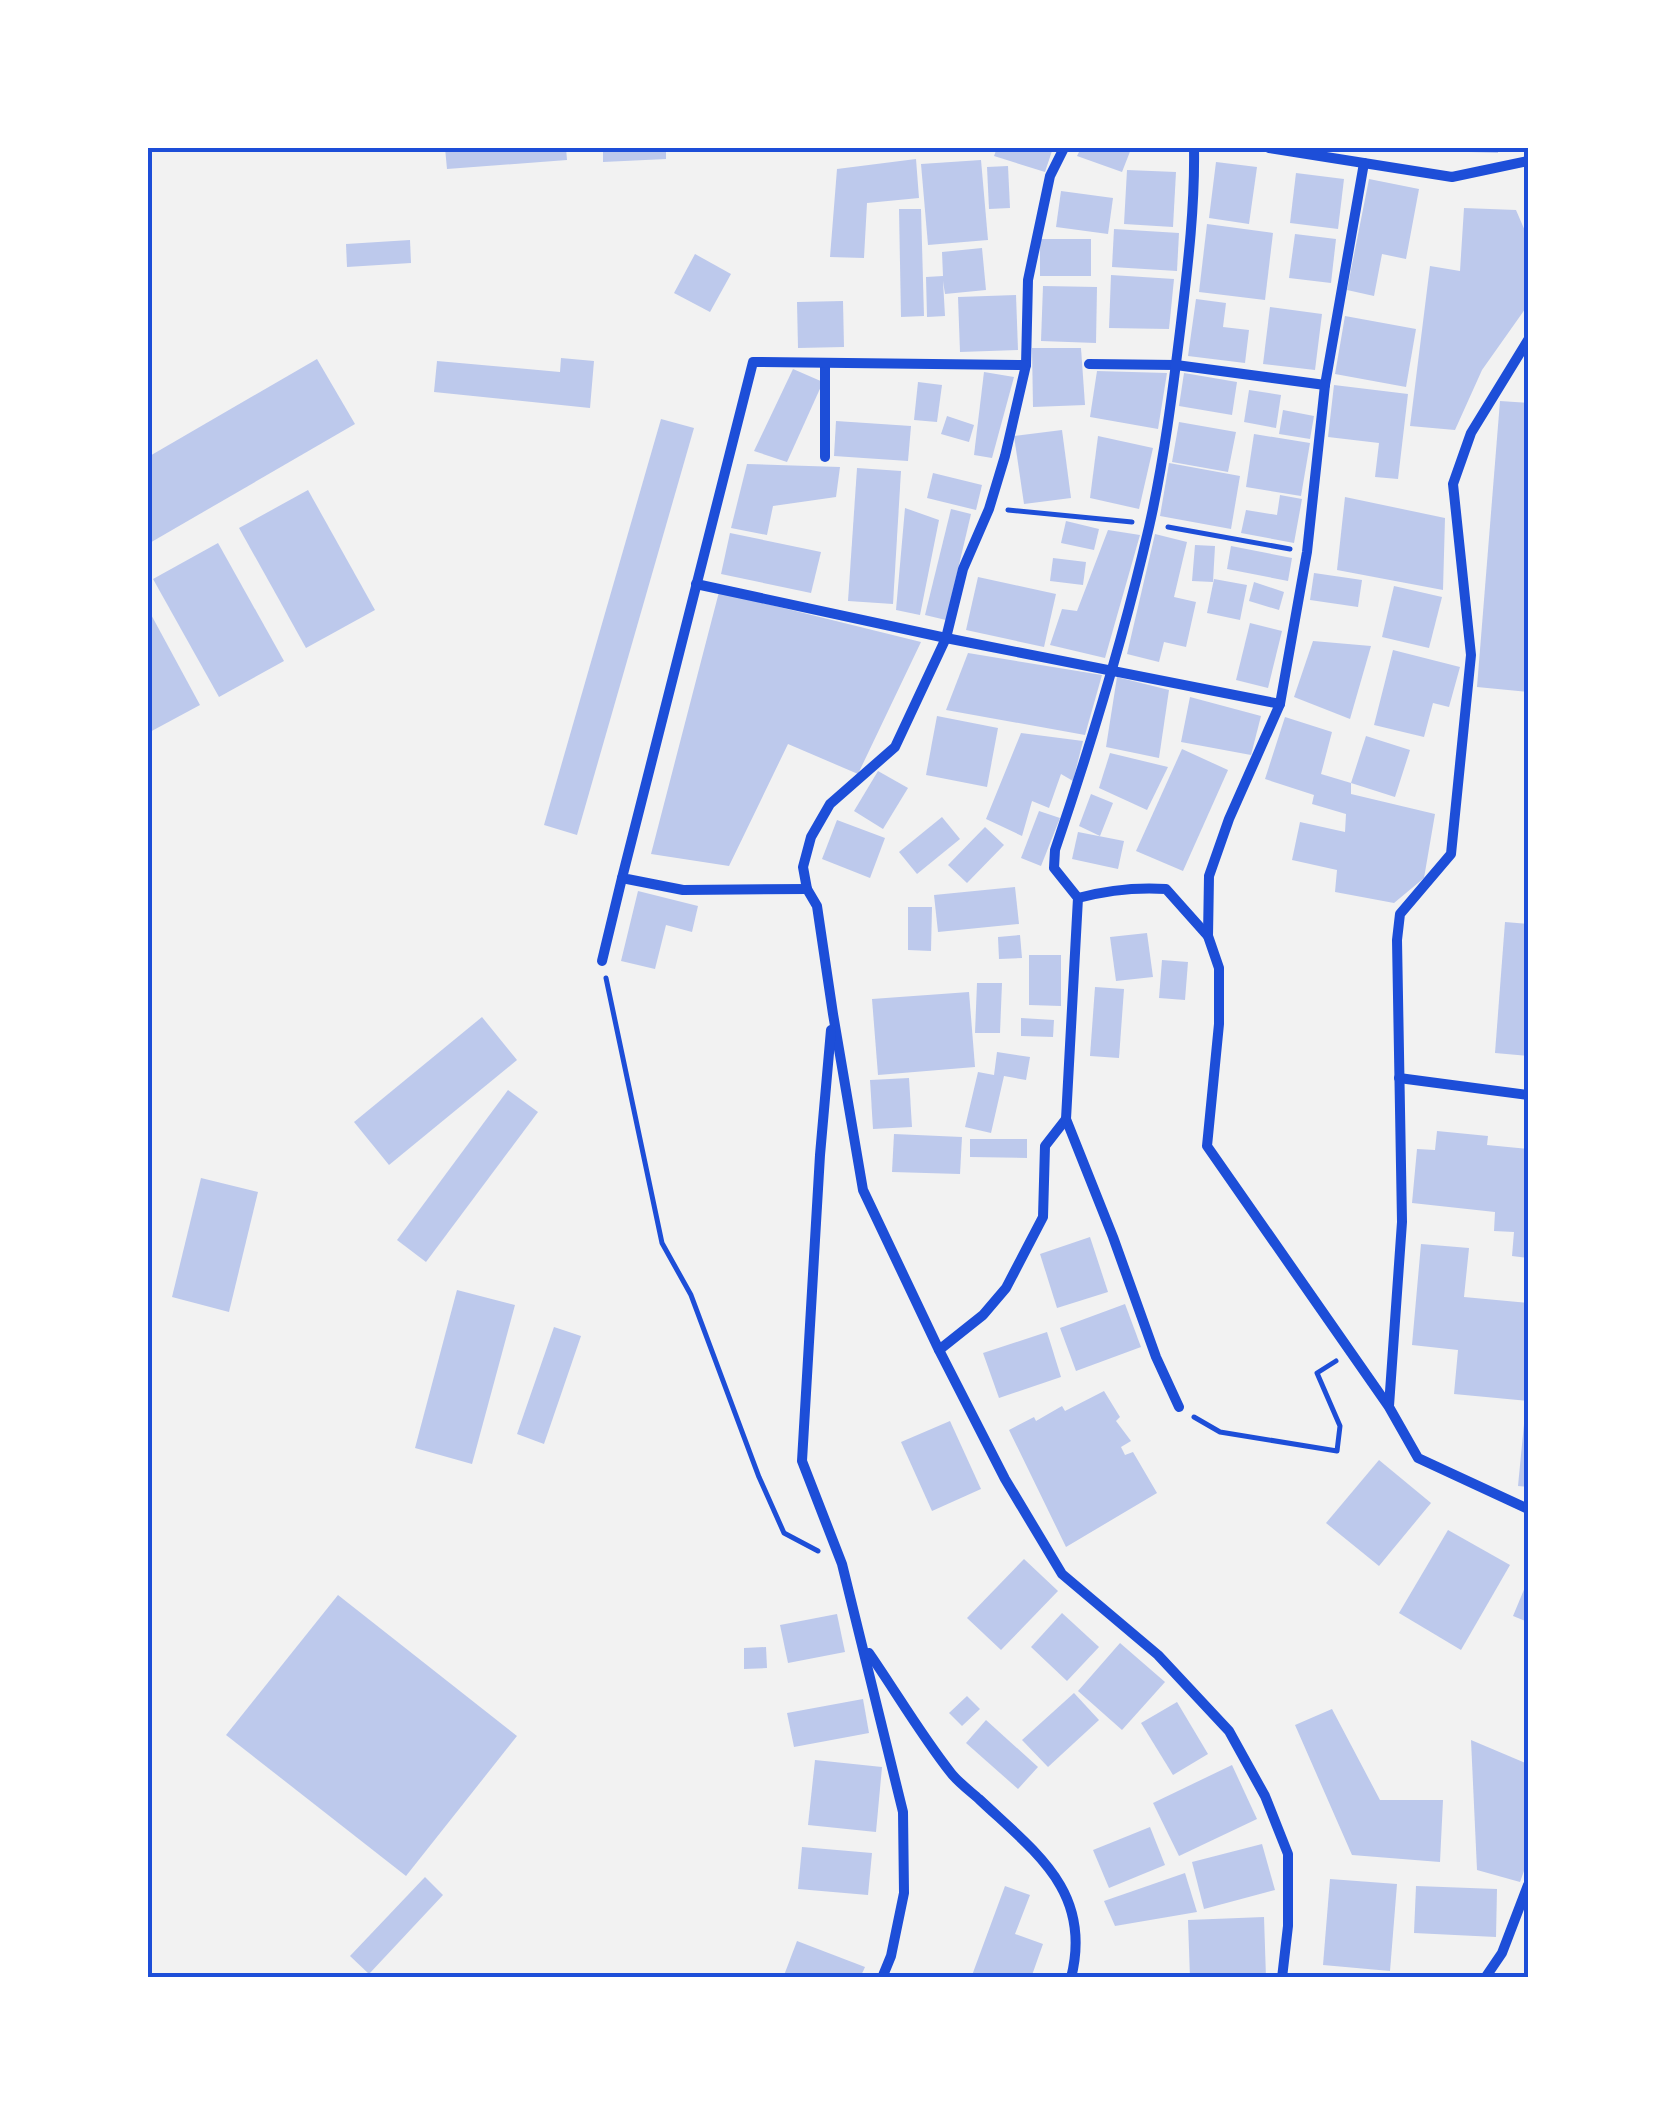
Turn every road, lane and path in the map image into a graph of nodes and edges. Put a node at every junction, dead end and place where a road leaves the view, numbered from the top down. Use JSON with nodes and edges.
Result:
{"nodes":[{"id":1,"x":1064,"y":148,"type":"edge"},
{"id":2,"x":1194,"y":148,"type":"edge"},
{"id":3,"x":1269,"y":148,"type":"edge"},
{"id":4,"x":1528,"y":161,"type":"edge"},
{"id":5,"x":1364,"y":164,"type":"junction"},
{"id":6,"x":1528,"y":340,"type":"edge"},
{"id":7,"x":825,"y":362,"type":"junction"},
{"id":8,"x":1089,"y":364,"type":"dead end"},
{"id":9,"x":1026,"y":365,"type":"junction"},
{"id":10,"x":1176,"y":365,"type":"junction"},
{"id":11,"x":1325,"y":385,"type":"junction"},
{"id":12,"x":825,"y":457,"type":"dead end"},
{"id":13,"x":696,"y":584,"type":"junction"},
{"id":14,"x":946,"y":638,"type":"junction"},
{"id":15,"x":1112,"y":669,"type":"junction"},
{"id":16,"x":1280,"y":704,"type":"junction"},
{"id":17,"x":622,"y":878,"type":"junction"},
{"id":18,"x":808,"y":889,"type":"junction"},
{"id":19,"x":1078,"y":898,"type":"junction"},
{"id":20,"x":1208,"y":936,"type":"junction"},
{"id":21,"x":602,"y":961,"type":"joint"},
{"id":22,"x":832,"y":1014,"type":"junction"},
{"id":23,"x":1399,"y":1078,"type":"junction"},
{"id":24,"x":1528,"y":1095,"type":"edge"},
{"id":25,"x":1066,"y":1119,"type":"junction"},
{"id":26,"x":939,"y":1350,"type":"junction"},
{"id":27,"x":1351,"y":1352,"type":"junction"},
{"id":28,"x":1389,"y":1406,"type":"junction"},
{"id":29,"x":1179,"y":1408,"type":"joint"},
{"id":30,"x":1528,"y":1509,"type":"edge"},
{"id":31,"x":842,"y":1564,"type":"junction"},
{"id":32,"x":864,"y":1645,"type":"junction"},
{"id":33,"x":1528,"y":1886,"type":"edge"},
{"id":34,"x":882,"y":1978,"type":"edge"},
{"id":35,"x":1071,"y":1978,"type":"edge"},
{"id":36,"x":1282,"y":1978,"type":"edge"},
{"id":37,"x":1485,"y":1978,"type":"edge"}],
"edges":[{"from":1,"to":9,"type":"street"},
{"from":2,"to":10,"type":"street"},
{"from":3,"to":5,"type":"street"},
{"from":4,"to":5,"type":"street"},
{"from":5,"to":11,"type":"street"},
{"from":6,"to":23,"type":"street"},
{"from":7,"to":9,"type":"street"},
{"from":7,"to":12,"type":"street"},
{"from":7,"to":13,"type":"street"},
{"from":8,"to":10,"type":"street"},
{"from":9,"to":14,"type":"street"},
{"from":10,"to":11,"type":"street"},
{"from":10,"to":15,"type":"street"},
{"from":11,"to":16,"type":"street"},
{"from":13,"to":14,"type":"street"},
{"from":13,"to":17,"type":"street"},
{"from":14,"to":15,"type":"street"},
{"from":14,"to":18,"type":"street"},
{"from":15,"to":16,"type":"street"},
{"from":15,"to":19,"type":"street"},
{"from":16,"to":20,"type":"street"},
{"from":17,"to":18,"type":"street"},
{"from":17,"to":21,"type":"street"},
{"from":18,"to":22,"type":"street"},
{"from":19,"to":20,"type":"street"},
{"from":19,"to":25,"type":"street"},
{"from":20,"to":27,"type":"street"},
{"from":21,"to":31,"type":"path"},
{"from":22,"to":26,"type":"street"},
{"from":22,"to":31,"type":"street"},
{"from":23,"to":24,"type":"street"},
{"from":23,"to":28,"type":"street"},
{"from":25,"to":26,"type":"street"},
{"from":25,"to":29,"type":"street"},
{"from":26,"to":36,"type":"street"},
{"from":27,"to":28,"type":"street"},
{"from":27,"to":29,"type":"path"},
{"from":28,"to":30,"type":"street"},
{"from":31,"to":32,"type":"street"},
{"from":32,"to":34,"type":"street"},
{"from":32,"to":35,"type":"street"},
{"from":33,"to":37,"type":"street"}]}
